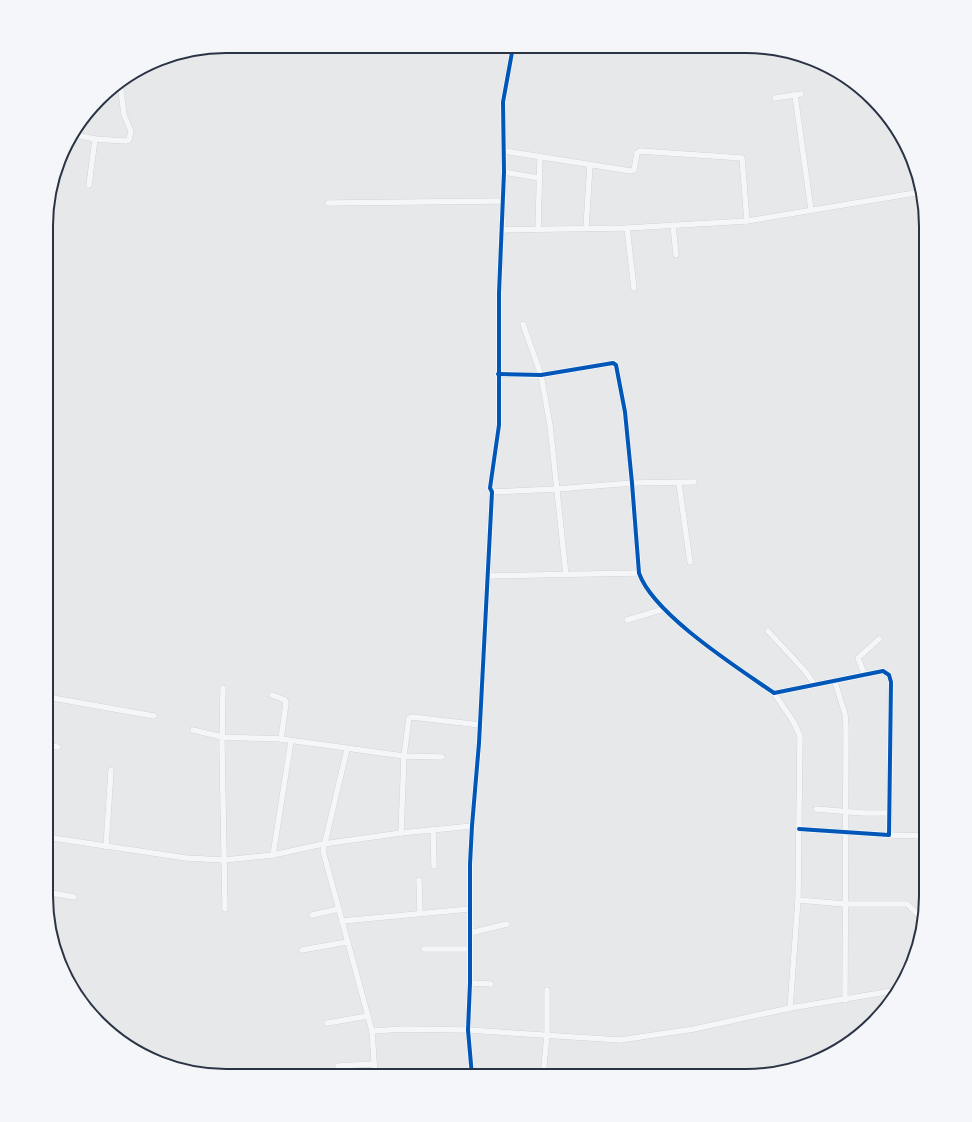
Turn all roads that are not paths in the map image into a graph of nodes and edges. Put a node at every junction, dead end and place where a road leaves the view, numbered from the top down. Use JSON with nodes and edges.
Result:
{"nodes":[{"id":1,"x":512,"y":53,"type":"edge"},
{"id":2,"x":121,"y":89,"type":"edge"},
{"id":3,"x":775,"y":98,"type":"dead end"},
{"id":4,"x":79,"y":135,"type":"edge"},
{"id":5,"x":95,"y":139,"type":"junction"},
{"id":6,"x":504,"y":151,"type":"junction"},
{"id":7,"x":540,"y":157,"type":"junction"},
{"id":8,"x":590,"y":165,"type":"junction"},
{"id":9,"x":504,"y":172,"type":"junction"},
{"id":10,"x":539,"y":178,"type":"junction"},
{"id":11,"x":89,"y":185,"type":"dead end"},
{"id":12,"x":916,"y":193,"type":"edge"},
{"id":13,"x":502,"y":201,"type":"junction"},
{"id":14,"x":328,"y":203,"type":"dead end"},
{"id":15,"x":811,"y":210,"type":"junction"},
{"id":16,"x":747,"y":221,"type":"junction"},
{"id":17,"x":673,"y":225,"type":"junction"},
{"id":18,"x":586,"y":227,"type":"junction"},
{"id":19,"x":627,"y":228,"type":"junction"},
{"id":20,"x":500,"y":230,"type":"junction"},
{"id":21,"x":538,"y":230,"type":"junction"},
{"id":22,"x":676,"y":255,"type":"dead end"},
{"id":23,"x":634,"y":288,"type":"dead end"},
{"id":24,"x":523,"y":324,"type":"dead end"},
{"id":25,"x":498,"y":374,"type":"junction"},
{"id":26,"x":541,"y":374,"type":"junction"},
{"id":27,"x":694,"y":482,"type":"dead end"},
{"id":28,"x":632,"y":483,"type":"junction"},
{"id":29,"x":679,"y":484,"type":"junction"},
{"id":30,"x":557,"y":489,"type":"junction"},
{"id":31,"x":492,"y":492,"type":"junction"},
{"id":32,"x":690,"y":562,"type":"dead end"},
{"id":33,"x":639,"y":574,"type":"junction"},
{"id":34,"x":566,"y":575,"type":"junction"},
{"id":35,"x":489,"y":576,"type":"junction"},
{"id":36,"x":664,"y":609,"type":"junction"},
{"id":37,"x":627,"y":620,"type":"dead end"},
{"id":38,"x":768,"y":631,"type":"dead end"},
{"id":39,"x":879,"y":640,"type":"dead end"},
{"id":40,"x":865,"y":676,"type":"junction"},
{"id":41,"x":835,"y":682,"type":"junction"},
{"id":42,"x":815,"y":685,"type":"junction"},
{"id":43,"x":223,"y":688,"type":"dead end"},
{"id":44,"x":774,"y":693,"type":"junction"},
{"id":45,"x":272,"y":695,"type":"dead end"},
{"id":46,"x":53,"y":698,"type":"edge"},
{"id":47,"x":154,"y":716,"type":"dead end"},
{"id":48,"x":480,"y":725,"type":"junction"},
{"id":49,"x":193,"y":730,"type":"dead end"},
{"id":50,"x":222,"y":737,"type":"junction"},
{"id":51,"x":281,"y":740,"type":"junction"},
{"id":52,"x":291,"y":741,"type":"junction"},
{"id":53,"x":53,"y":747,"type":"edge"},
{"id":54,"x":58,"y":747,"type":"dead end"},
{"id":55,"x":347,"y":749,"type":"junction"},
{"id":56,"x":404,"y":756,"type":"junction"},
{"id":57,"x":442,"y":757,"type":"dead end"},
{"id":58,"x":111,"y":770,"type":"dead end"},
{"id":59,"x":816,"y":809,"type":"dead end"},
{"id":60,"x":845,"y":812,"type":"junction"},
{"id":61,"x":889,"y":813,"type":"junction"},
{"id":62,"x":472,"y":826,"type":"junction"},
{"id":63,"x":433,"y":829,"type":"junction"},
{"id":64,"x":799,"y":830,"type":"junction"},
{"id":65,"x":846,"y":832,"type":"junction"},
{"id":66,"x":401,"y":833,"type":"junction"},
{"id":67,"x":889,"y":835,"type":"junction"},
{"id":68,"x":919,"y":836,"type":"edge"},
{"id":69,"x":53,"y":838,"type":"edge"},
{"id":70,"x":323,"y":844,"type":"junction"},
{"id":71,"x":106,"y":847,"type":"junction"},
{"id":72,"x":272,"y":854,"type":"junction"},
{"id":73,"x":224,"y":860,"type":"junction"},
{"id":74,"x":434,"y":866,"type":"dead end"},
{"id":75,"x":419,"y":880,"type":"dead end"},
{"id":76,"x":53,"y":893,"type":"edge"},
{"id":77,"x":74,"y":896,"type":"dead end"},
{"id":78,"x":798,"y":900,"type":"junction"},
{"id":79,"x":844,"y":904,"type":"junction"},
{"id":80,"x":225,"y":909,"type":"dead end"},
{"id":81,"x":338,"y":909,"type":"junction"},
{"id":82,"x":470,"y":909,"type":"junction"},
{"id":83,"x":420,"y":913,"type":"junction"},
{"id":84,"x":312,"y":915,"type":"dead end"},
{"id":85,"x":918,"y":915,"type":"edge"},
{"id":86,"x":342,"y":922,"type":"junction"},
{"id":87,"x":506,"y":924,"type":"dead end"},
{"id":88,"x":470,"y":933,"type":"junction"},
{"id":89,"x":347,"y":942,"type":"junction"},
{"id":90,"x":424,"y":949,"type":"dead end"},
{"id":91,"x":470,"y":949,"type":"junction"},
{"id":92,"x":302,"y":950,"type":"dead end"},
{"id":93,"x":470,"y":984,"type":"junction"},
{"id":94,"x":491,"y":984,"type":"dead end"},
{"id":95,"x":547,"y":990,"type":"dead end"},
{"id":96,"x":890,"y":991,"type":"edge"},
{"id":97,"x":845,"y":1000,"type":"junction"},
{"id":98,"x":790,"y":1008,"type":"junction"},
{"id":99,"x":368,"y":1016,"type":"junction"},
{"id":100,"x":327,"y":1023,"type":"dead end"},
{"id":101,"x":468,"y":1030,"type":"junction"},
{"id":102,"x":372,"y":1031,"type":"junction"},
{"id":103,"x":547,"y":1035,"type":"junction"},
{"id":104,"x":374,"y":1064,"type":"junction"},
{"id":105,"x":338,"y":1066,"type":"dead end"},
{"id":106,"x":374,"y":1069,"type":"edge"},
{"id":107,"x":471,"y":1069,"type":"edge"},
{"id":108,"x":544,"y":1069,"type":"edge"}],
"edges":[{"from":1,"to":6,"type":"street"},
{"from":2,"to":5,"type":"street"},
{"from":3,"to":15,"type":"street"},
{"from":4,"to":5,"type":"street"},
{"from":5,"to":11,"type":"street"},
{"from":6,"to":7,"type":"street"},
{"from":6,"to":9,"type":"street"},
{"from":7,"to":8,"type":"street"},
{"from":7,"to":10,"type":"street"},
{"from":8,"to":16,"type":"street"},
{"from":8,"to":18,"type":"street"},
{"from":9,"to":10,"type":"street"},
{"from":9,"to":13,"type":"street"},
{"from":10,"to":21,"type":"street"},
{"from":12,"to":15,"type":"street"},
{"from":13,"to":14,"type":"street"},
{"from":13,"to":20,"type":"street"},
{"from":15,"to":16,"type":"street"},
{"from":16,"to":17,"type":"street"},
{"from":17,"to":19,"type":"street"},
{"from":17,"to":22,"type":"street"},
{"from":18,"to":19,"type":"street"},
{"from":18,"to":21,"type":"street"},
{"from":19,"to":23,"type":"street"},
{"from":20,"to":21,"type":"street"},
{"from":20,"to":25,"type":"street"},
{"from":24,"to":26,"type":"street"},
{"from":25,"to":26,"type":"street"},
{"from":25,"to":31,"type":"street"},
{"from":26,"to":28,"type":"street"},
{"from":26,"to":30,"type":"street"},
{"from":27,"to":29,"type":"street"},
{"from":28,"to":29,"type":"street"},
{"from":28,"to":30,"type":"street"},
{"from":28,"to":33,"type":"street"},
{"from":29,"to":32,"type":"street"},
{"from":30,"to":31,"type":"street"},
{"from":30,"to":34,"type":"street"},
{"from":31,"to":35,"type":"street"},
{"from":33,"to":34,"type":"street"},
{"from":33,"to":36,"type":"street"},
{"from":34,"to":35,"type":"street"},
{"from":35,"to":48,"type":"street"},
{"from":36,"to":37,"type":"street"},
{"from":36,"to":44,"type":"street"},
{"from":38,"to":42,"type":"street"},
{"from":39,"to":40,"type":"street"},
{"from":40,"to":41,"type":"street"},
{"from":40,"to":61,"type":"street"},
{"from":41,"to":42,"type":"street"},
{"from":41,"to":60,"type":"street"},
{"from":42,"to":44,"type":"street"},
{"from":43,"to":50,"type":"street"},
{"from":44,"to":64,"type":"street"},
{"from":45,"to":51,"type":"street"},
{"from":46,"to":47,"type":"street"},
{"from":48,"to":56,"type":"street"},
{"from":48,"to":62,"type":"street"},
{"from":49,"to":50,"type":"street"},
{"from":50,"to":51,"type":"street"},
{"from":50,"to":73,"type":"street"},
{"from":51,"to":52,"type":"street"},
{"from":52,"to":55,"type":"street"},
{"from":52,"to":72,"type":"street"},
{"from":53,"to":54,"type":"street"},
{"from":55,"to":56,"type":"street"},
{"from":55,"to":70,"type":"street"},
{"from":56,"to":57,"type":"street"},
{"from":56,"to":66,"type":"street"},
{"from":58,"to":71,"type":"street"},
{"from":59,"to":60,"type":"street"},
{"from":60,"to":61,"type":"street"},
{"from":60,"to":65,"type":"street"},
{"from":61,"to":67,"type":"street"},
{"from":62,"to":63,"type":"street"},
{"from":62,"to":82,"type":"street"},
{"from":63,"to":66,"type":"street"},
{"from":63,"to":74,"type":"street"},
{"from":64,"to":65,"type":"street"},
{"from":64,"to":78,"type":"street"},
{"from":65,"to":67,"type":"street"},
{"from":65,"to":79,"type":"street"},
{"from":66,"to":70,"type":"street"},
{"from":67,"to":68,"type":"street"},
{"from":69,"to":71,"type":"street"},
{"from":70,"to":72,"type":"street"},
{"from":70,"to":81,"type":"street"},
{"from":71,"to":73,"type":"street"},
{"from":72,"to":73,"type":"street"},
{"from":73,"to":80,"type":"street"},
{"from":75,"to":83,"type":"street"},
{"from":76,"to":77,"type":"street"},
{"from":78,"to":79,"type":"street"},
{"from":78,"to":98,"type":"street"},
{"from":79,"to":85,"type":"street"},
{"from":79,"to":97,"type":"street"},
{"from":81,"to":84,"type":"street"},
{"from":81,"to":86,"type":"street"},
{"from":82,"to":83,"type":"street"},
{"from":82,"to":88,"type":"street"},
{"from":83,"to":86,"type":"street"},
{"from":86,"to":89,"type":"street"},
{"from":87,"to":88,"type":"street"},
{"from":88,"to":91,"type":"street"},
{"from":89,"to":92,"type":"street"},
{"from":89,"to":99,"type":"street"},
{"from":90,"to":91,"type":"street"},
{"from":91,"to":93,"type":"street"},
{"from":93,"to":94,"type":"street"},
{"from":93,"to":101,"type":"street"},
{"from":95,"to":103,"type":"street"},
{"from":96,"to":97,"type":"street"},
{"from":97,"to":98,"type":"street"},
{"from":98,"to":103,"type":"street"},
{"from":99,"to":100,"type":"street"},
{"from":99,"to":102,"type":"street"},
{"from":101,"to":102,"type":"street"},
{"from":101,"to":103,"type":"street"},
{"from":101,"to":107,"type":"street"},
{"from":102,"to":104,"type":"street"},
{"from":103,"to":108,"type":"street"},
{"from":104,"to":105,"type":"street"},
{"from":104,"to":106,"type":"street"}]}
